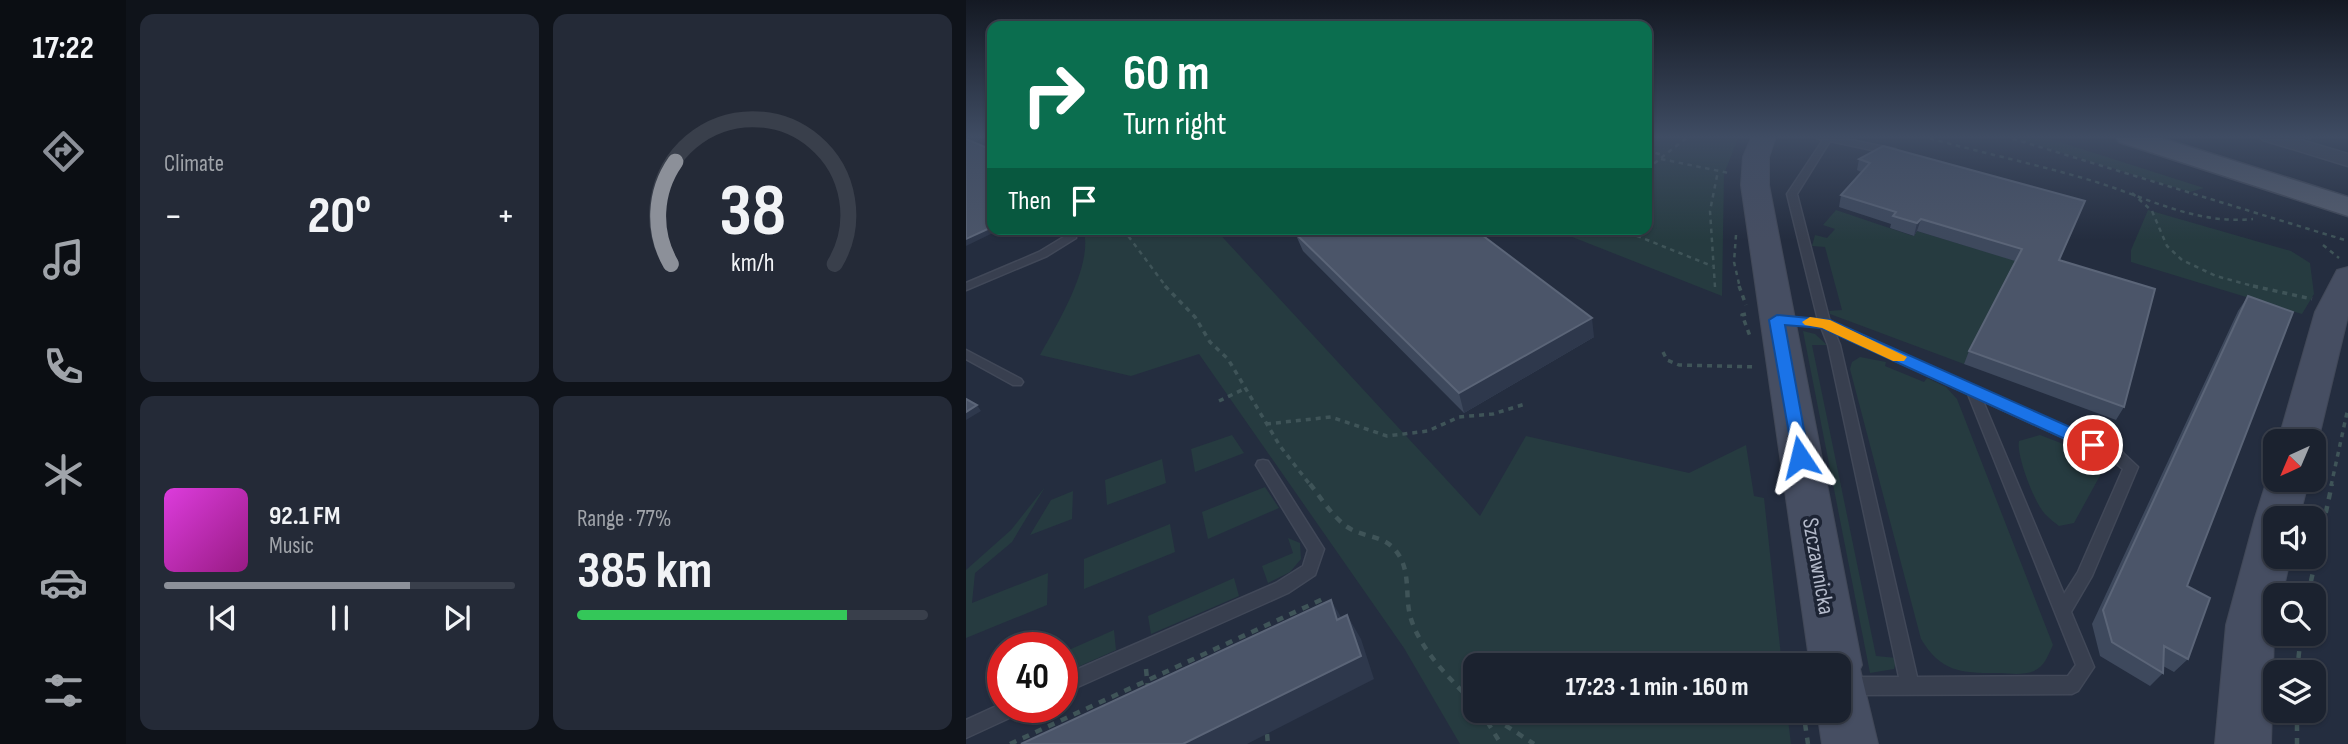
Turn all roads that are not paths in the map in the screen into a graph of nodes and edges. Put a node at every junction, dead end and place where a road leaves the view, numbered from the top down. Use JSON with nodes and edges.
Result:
{"nodes":[{"id":1,"x":1756,"y":171,"type":"edge"},
{"id":2,"x":1804,"y":171,"type":"edge"},
{"id":3,"x":2236,"y":171,"type":"edge"},
{"id":4,"x":2337,"y":203,"type":"edge"},
{"id":5,"x":1072,"y":235,"type":"edge"},
{"id":6,"x":2348,"y":277,"type":"edge"},
{"id":7,"x":966,"y":288,"type":"edge"},
{"id":8,"x":1777,"y":320,"type":"junction"},
{"id":9,"x":1825,"y":324,"type":"junction"},
{"id":10,"x":966,"y":354,"type":"edge"},
{"id":11,"x":1017,"y":382,"type":"dead end"},
{"id":12,"x":1973,"y":391,"type":"junction"},
{"id":13,"x":2301,"y":429,"type":"edge"},
{"id":14,"x":1263,"y":465,"type":"dead end"},
{"id":15,"x":2265,"y":569,"type":"edge"},
{"id":16,"x":2062,"y":611,"type":"junction"},
{"id":17,"x":1834,"y":653,"type":"edge"},
{"id":18,"x":1078,"y":678,"type":"edge"},
{"id":19,"x":1851,"y":684,"type":"edge"},
{"id":20,"x":1910,"y":686,"type":"junction"},
{"id":21,"x":987,"y":719,"type":"edge"},
{"id":22,"x":1846,"y":723,"type":"edge"},
{"id":23,"x":966,"y":729,"type":"edge"},
{"id":24,"x":1850,"y":744,"type":"edge"},
{"id":25,"x":2243,"y":744,"type":"edge"}],
"edges":[{"from":1,"to":8,"type":"street","name":"Szczawnicka"},
{"from":2,"to":9,"type":"lane"},
{"from":3,"to":4,"type":"main road"},
{"from":5,"to":7,"type":"lane"},
{"from":6,"to":13,"type":"street"},
{"from":8,"to":9,"type":"lane"},
{"from":8,"to":17,"type":"street","name":"Szczawnicka"},
{"from":9,"to":12,"type":"lane"},
{"from":9,"to":20,"type":"lane"},
{"from":10,"to":11,"type":"lane"},
{"from":12,"to":16,"type":"lane"},
{"from":12,"to":16,"type":"lane"},
{"from":14,"to":18,"type":"lane"},
{"from":15,"to":25,"type":"street"},
{"from":16,"to":20,"type":"lane"},
{"from":19,"to":20,"type":"lane"},
{"from":21,"to":23,"type":"lane"},
{"from":22,"to":24,"type":"street"}]}
